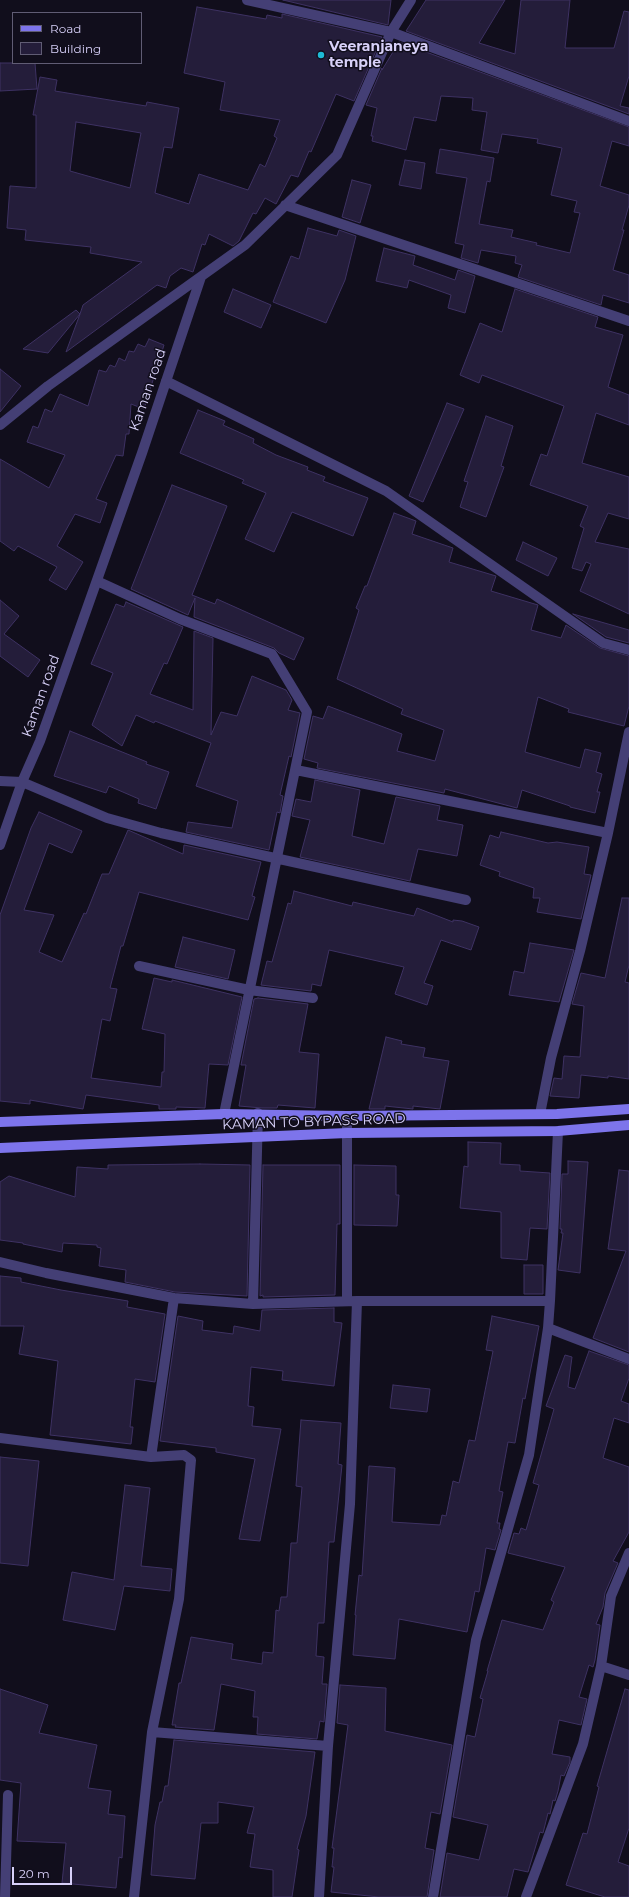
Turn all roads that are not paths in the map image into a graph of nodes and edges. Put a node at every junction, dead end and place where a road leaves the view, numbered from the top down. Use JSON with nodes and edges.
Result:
{"nodes":[{"id":1,"x":247,"y":0,"type":"edge"},
{"id":2,"x":411,"y":0,"type":"edge"},
{"id":3,"x":391,"y":32,"type":"junction"},
{"id":4,"x":629,"y":121,"type":"edge"},
{"id":5,"x":285,"y":205,"type":"junction"},
{"id":6,"x":201,"y":277,"type":"junction"},
{"id":7,"x":629,"y":321,"type":"edge"},
{"id":8,"x":166,"y":381,"type":"junction"},
{"id":9,"x":0,"y":425,"type":"edge"},
{"id":10,"x":97,"y":581,"type":"junction"},
{"id":11,"x":629,"y":650,"type":"edge"},
{"id":12,"x":629,"y":732,"type":"edge"},
{"id":13,"x":296,"y":770,"type":"junction"},
{"id":14,"x":0,"y":781,"type":"edge"},
{"id":15,"x":22,"y":782,"type":"junction"},
{"id":16,"x":608,"y":833,"type":"junction"},
{"id":17,"x":0,"y":845,"type":"edge"},
{"id":18,"x":276,"y":858,"type":"junction"},
{"id":19,"x":466,"y":900,"type":"dead end"},
{"id":20,"x":139,"y":966,"type":"dead end"},
{"id":21,"x":249,"y":990,"type":"junction"},
{"id":22,"x":313,"y":998,"type":"dead end"},
{"id":23,"x":629,"y":1109,"type":"edge"},
{"id":24,"x":258,"y":1113,"type":"junction"},
{"id":25,"x":224,"y":1114,"type":"junction"},
{"id":26,"x":540,"y":1114,"type":"junction"},
{"id":27,"x":347,"y":1116,"type":"junction"},
{"id":28,"x":0,"y":1122,"type":"edge"},
{"id":29,"x":629,"y":1125,"type":"edge"},
{"id":30,"x":558,"y":1131,"type":"junction"},
{"id":31,"x":347,"y":1133,"type":"junction"},
{"id":32,"x":257,"y":1137,"type":"junction"},
{"id":33,"x":0,"y":1148,"type":"edge"},
{"id":34,"x":0,"y":1262,"type":"edge"},
{"id":35,"x":174,"y":1298,"type":"junction"},
{"id":36,"x":352,"y":1301,"type":"junction"},
{"id":37,"x":550,"y":1301,"type":"junction"},
{"id":38,"x":254,"y":1304,"type":"junction"},
{"id":39,"x":548,"y":1328,"type":"junction"},
{"id":40,"x":629,"y":1359,"type":"edge"},
{"id":41,"x":0,"y":1438,"type":"edge"},
{"id":42,"x":151,"y":1457,"type":"junction"},
{"id":43,"x":629,"y":1553,"type":"edge"},
{"id":44,"x":602,"y":1666,"type":"junction"},
{"id":45,"x":629,"y":1675,"type":"edge"},
{"id":46,"x":152,"y":1732,"type":"junction"},
{"id":47,"x":328,"y":1746,"type":"junction"},
{"id":48,"x":8,"y":1795,"type":"dead end"},
{"id":49,"x":5,"y":1897,"type":"edge"},
{"id":50,"x":134,"y":1897,"type":"edge"},
{"id":51,"x":319,"y":1897,"type":"edge"},
{"id":52,"x":433,"y":1897,"type":"edge"},
{"id":53,"x":526,"y":1897,"type":"edge"}],
"edges":[{"from":1,"to":3,"type":"street"},
{"from":2,"to":3,"type":"street"},
{"from":3,"to":4,"type":"street"},
{"from":3,"to":5,"type":"street"},
{"from":5,"to":6,"type":"street"},
{"from":5,"to":7,"type":"street"},
{"from":6,"to":8,"type":"street","name":"Kaman road"},
{"from":6,"to":9,"type":"street"},
{"from":8,"to":10,"type":"street","name":"Kaman road"},
{"from":8,"to":11,"type":"street"},
{"from":10,"to":13,"type":"street"},
{"from":10,"to":15,"type":"street","name":"Kaman road"},
{"from":12,"to":16,"type":"street"},
{"from":13,"to":16,"type":"street"},
{"from":13,"to":18,"type":"street"},
{"from":14,"to":15,"type":"street"},
{"from":15,"to":17,"type":"street","name":"Kaman road"},
{"from":15,"to":18,"type":"street"},
{"from":16,"to":26,"type":"street"},
{"from":18,"to":19,"type":"street"},
{"from":18,"to":21,"type":"street"},
{"from":20,"to":21,"type":"street"},
{"from":21,"to":22,"type":"street"},
{"from":21,"to":25,"type":"street"},
{"from":23,"to":26,"type":"street","name":"KAMAN TO BYPASS ROAD"},
{"from":24,"to":25,"type":"street","name":"KAMAN TO BYPASS ROAD"},
{"from":24,"to":27,"type":"street","name":"KAMAN TO BYPASS ROAD"},
{"from":24,"to":32,"type":"street"},
{"from":25,"to":28,"type":"street","name":"KAMAN TO BYPASS ROAD"},
{"from":26,"to":27,"type":"street","name":"KAMAN TO BYPASS ROAD"},
{"from":27,"to":31,"type":"street"},
{"from":29,"to":30,"type":"street","name":"KAMAN TO BYPASS ROAD"},
{"from":30,"to":31,"type":"street","name":"KAMAN TO BYPASS ROAD"},
{"from":30,"to":37,"type":"street"},
{"from":31,"to":32,"type":"street","name":"KAMAN TO BYPASS ROAD"},
{"from":31,"to":36,"type":"street"},
{"from":32,"to":33,"type":"street","name":"KAMAN TO BYPASS ROAD"},
{"from":32,"to":38,"type":"street"},
{"from":34,"to":35,"type":"street"},
{"from":35,"to":38,"type":"street"},
{"from":35,"to":42,"type":"street"},
{"from":36,"to":37,"type":"street"},
{"from":36,"to":38,"type":"street"},
{"from":36,"to":47,"type":"street"},
{"from":37,"to":39,"type":"street"},
{"from":39,"to":40,"type":"street"},
{"from":39,"to":52,"type":"street"},
{"from":41,"to":42,"type":"street"},
{"from":42,"to":46,"type":"street"},
{"from":43,"to":44,"type":"street"},
{"from":44,"to":45,"type":"street"},
{"from":44,"to":53,"type":"street"},
{"from":46,"to":47,"type":"street"},
{"from":46,"to":50,"type":"street"},
{"from":47,"to":51,"type":"street"},
{"from":48,"to":49,"type":"street"}]}
